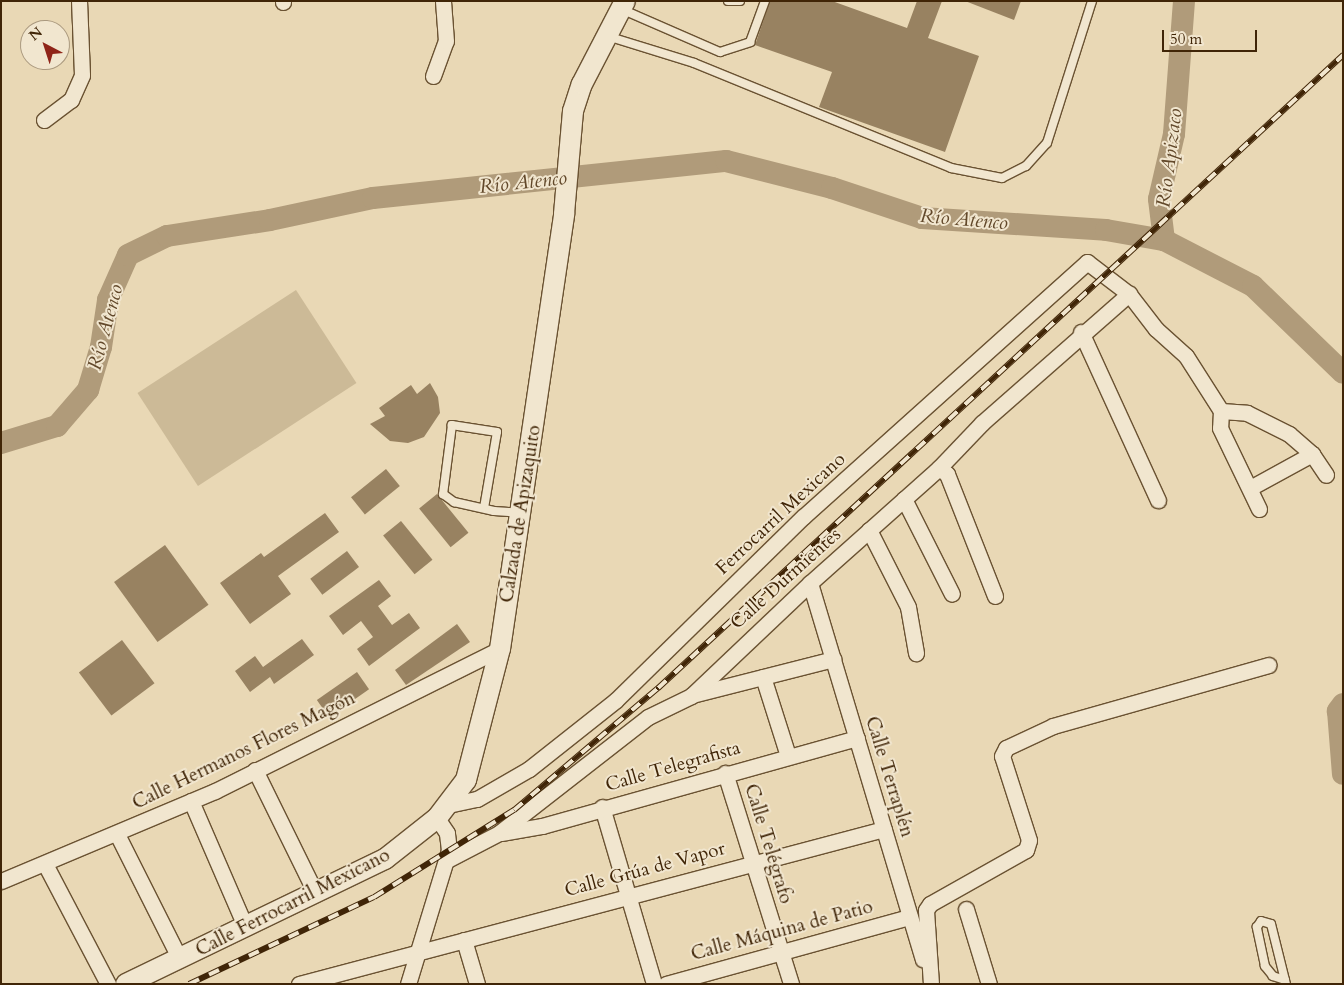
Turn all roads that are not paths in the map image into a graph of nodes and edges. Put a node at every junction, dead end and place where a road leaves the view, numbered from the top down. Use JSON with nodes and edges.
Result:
{"nodes":[{"id":1,"x":79,"y":1,"type":"edge"},
{"id":2,"x":443,"y":1,"type":"edge"},
{"id":3,"x":728,"y":1,"type":"edge"},
{"id":4,"x":740,"y":1,"type":"edge"},
{"id":5,"x":765,"y":1,"type":"edge"},
{"id":6,"x":1092,"y":1,"type":"edge"},
{"id":7,"x":623,"y":5,"type":"edge"},
{"id":8,"x":607,"y":36,"type":"junction"},
{"id":9,"x":433,"y":76,"type":"dead end"},
{"id":10,"x":44,"y":120,"type":"dead end"},
{"id":11,"x":1129,"y":294,"type":"junction"},
{"id":12,"x":1081,"y":332,"type":"junction"},
{"id":13,"x":1221,"y":411,"type":"junction"},
{"id":14,"x":1312,"y":454,"type":"junction"},
{"id":15,"x":939,"y":468,"type":"junction"},
{"id":16,"x":1326,"y":475,"type":"dead end"},
{"id":17,"x":1250,"y":488,"type":"junction"},
{"id":18,"x":904,"y":499,"type":"junction"},
{"id":19,"x":1158,"y":500,"type":"dead end"},
{"id":20,"x":484,"y":508,"type":"junction"},
{"id":21,"x":1259,"y":509,"type":"dead end"},
{"id":22,"x":522,"y":514,"type":"junction"},
{"id":23,"x":869,"y":530,"type":"junction"},
{"id":24,"x":810,"y":582,"type":"junction"},
{"id":25,"x":952,"y":594,"type":"dead end"},
{"id":26,"x":995,"y":596,"type":"dead end"},
{"id":27,"x":500,"y":649,"type":"junction"},
{"id":28,"x":916,"y":653,"type":"dead end"},
{"id":29,"x":833,"y":659,"type":"junction"},
{"id":30,"x":1268,"y":665,"type":"dead end"},
{"id":31,"x":763,"y":677,"type":"junction"},
{"id":32,"x":691,"y":696,"type":"junction"},
{"id":33,"x":857,"y":738,"type":"junction"},
{"id":34,"x":788,"y":756,"type":"junction"},
{"id":35,"x":256,"y":770,"type":"junction"},
{"id":36,"x":726,"y":773,"type":"junction"},
{"id":37,"x":191,"y":801,"type":"junction"},
{"id":38,"x":602,"y":808,"type":"junction"},
{"id":39,"x":442,"y":812,"type":"junction"},
{"id":40,"x":884,"y":829,"type":"junction"},
{"id":41,"x":500,"y":833,"type":"junction"},
{"id":42,"x":118,"y":834,"type":"junction"},
{"id":43,"x":447,"y":860,"type":"junction"},
{"id":44,"x":753,"y":861,"type":"junction"},
{"id":45,"x":45,"y":864,"type":"junction"},
{"id":46,"x":1,"y":881,"type":"edge"},
{"id":47,"x":316,"y":894,"type":"junction"},
{"id":48,"x":628,"y":896,"type":"junction"},
{"id":49,"x":966,"y":909,"type":"dead end"},
{"id":50,"x":910,"y":917,"type":"junction"},
{"id":51,"x":246,"y":928,"type":"junction"},
{"id":52,"x":464,"y":940,"type":"junction"},
{"id":53,"x":1260,"y":948,"type":"junction"},
{"id":54,"x":1276,"y":948,"type":"junction"},
{"id":55,"x":781,"y":951,"type":"junction"},
{"id":56,"x":417,"y":953,"type":"junction"},
{"id":57,"x":180,"y":959,"type":"junction"},
{"id":58,"x":1285,"y":982,"type":"edge"},
{"id":59,"x":108,"y":984,"type":"edge"},
{"id":60,"x":126,"y":984,"type":"edge"},
{"id":61,"x":299,"y":984,"type":"edge"},
{"id":62,"x":408,"y":984,"type":"edge"},
{"id":63,"x":477,"y":984,"type":"edge"},
{"id":64,"x":654,"y":984,"type":"edge"},
{"id":65,"x":666,"y":984,"type":"edge"},
{"id":66,"x":791,"y":984,"type":"edge"},
{"id":67,"x":931,"y":984,"type":"edge"},
{"id":68,"x":989,"y":984,"type":"edge"}],
"edges":[{"from":1,"to":10,"type":"street"},
{"from":2,"to":9,"type":"street"},
{"from":3,"to":4,"type":"lane"},
{"from":5,"to":7,"type":"lane"},
{"from":6,"to":8,"type":"lane"},
{"from":7,"to":8,"type":"main road","name":"Calzada de Apizaquito"},
{"from":8,"to":22,"type":"main road","name":"Calzada de Apizaquito"},
{"from":11,"to":12,"type":"street","name":"Calle Durmientes"},
{"from":11,"to":13,"type":"street","name":"Ferrocarril Mexicano"},
{"from":11,"to":39,"type":"street","name":"Ferrocarril Mexicano"},
{"from":12,"to":15,"type":"street","name":"Calle Durmientes"},
{"from":12,"to":19,"type":"street"},
{"from":13,"to":14,"type":"street"},
{"from":13,"to":17,"type":"street"},
{"from":14,"to":16,"type":"street"},
{"from":14,"to":17,"type":"street"},
{"from":15,"to":18,"type":"street","name":"Calle Durmientes"},
{"from":15,"to":26,"type":"street"},
{"from":17,"to":21,"type":"street"},
{"from":18,"to":23,"type":"street","name":"Calle Durmientes"},
{"from":18,"to":25,"type":"street"},
{"from":20,"to":20,"type":"lane"},
{"from":20,"to":22,"type":"lane"},
{"from":22,"to":27,"type":"main road","name":"Calzada de Apizaquito"},
{"from":23,"to":24,"type":"street","name":"Calle Durmientes"},
{"from":23,"to":28,"type":"street"},
{"from":24,"to":29,"type":"street","name":"Calle Terraplén"},
{"from":24,"to":32,"type":"street","name":"Calle Durmientes"},
{"from":27,"to":35,"type":"street","name":"Calle Hermanos Flores Magón"},
{"from":27,"to":39,"type":"main road","name":"Calzada de Apizaquito"},
{"from":29,"to":31,"type":"street"},
{"from":29,"to":33,"type":"street","name":"Calle Terraplén"},
{"from":30,"to":67,"type":"street"},
{"from":31,"to":32,"type":"street"},
{"from":31,"to":34,"type":"street"},
{"from":32,"to":41,"type":"street","name":"Calle Durmientes"},
{"from":33,"to":34,"type":"street","name":"Calle Telegrafista"},
{"from":33,"to":40,"type":"street","name":"Calle Terraplén"},
{"from":34,"to":36,"type":"street","name":"Calle Telegrafista"},
{"from":35,"to":37,"type":"street","name":"Calle Hermanos Flores Magón"},
{"from":35,"to":47,"type":"street"},
{"from":36,"to":38,"type":"street","name":"Calle Telegrafista"},
{"from":36,"to":44,"type":"street","name":"Calle Telégrafo"},
{"from":37,"to":42,"type":"street","name":"Calle Hermanos Flores Magón"},
{"from":37,"to":51,"type":"street"},
{"from":38,"to":41,"type":"street","name":"Calle Telegrafista"},
{"from":38,"to":48,"type":"street"},
{"from":39,"to":43,"type":"street"},
{"from":39,"to":47,"type":"main road","name":"Calle Ferrocarril Mexicano"},
{"from":40,"to":44,"type":"street","name":"Calle Grúa de Vapor"},
{"from":40,"to":50,"type":"street","name":"Calle Terraplén"},
{"from":41,"to":43,"type":"street","name":"Calle Durmientes"},
{"from":42,"to":45,"type":"street","name":"Calle Hermanos Flores Magón"},
{"from":42,"to":57,"type":"street"},
{"from":43,"to":56,"type":"street"},
{"from":44,"to":48,"type":"street","name":"Calle Grúa de Vapor"},
{"from":44,"to":55,"type":"street","name":"Calle Telégrafo"},
{"from":45,"to":46,"type":"street","name":"Calle Hermanos Flores Magón"},
{"from":45,"to":59,"type":"street"},
{"from":47,"to":51,"type":"main road","name":"Calle Ferrocarril Mexicano"},
{"from":48,"to":52,"type":"street","name":"Calle Grúa de Vapor"},
{"from":48,"to":64,"type":"street"},
{"from":49,"to":68,"type":"street"},
{"from":50,"to":55,"type":"street","name":"Calle Máquina de Patio"},
{"from":50,"to":67,"type":"street","name":"Calle Terraplén"},
{"from":51,"to":57,"type":"main road","name":"Calle Ferrocarril Mexicano"},
{"from":52,"to":56,"type":"street","name":"Calle Grúa de Vapor"},
{"from":52,"to":63,"type":"street"},
{"from":53,"to":54,"type":"lane"},
{"from":53,"to":54,"type":"lane"},
{"from":53,"to":58,"type":"lane"},
{"from":54,"to":58,"type":"lane"},
{"from":55,"to":65,"type":"street","name":"Calle Máquina de Patio"},
{"from":55,"to":66,"type":"street","name":"Calle Telégrafo"},
{"from":56,"to":61,"type":"street","name":"Calle Grúa de Vapor"},
{"from":56,"to":62,"type":"street"},
{"from":57,"to":60,"type":"main road","name":"Calle Ferrocarril Mexicano"}]}
